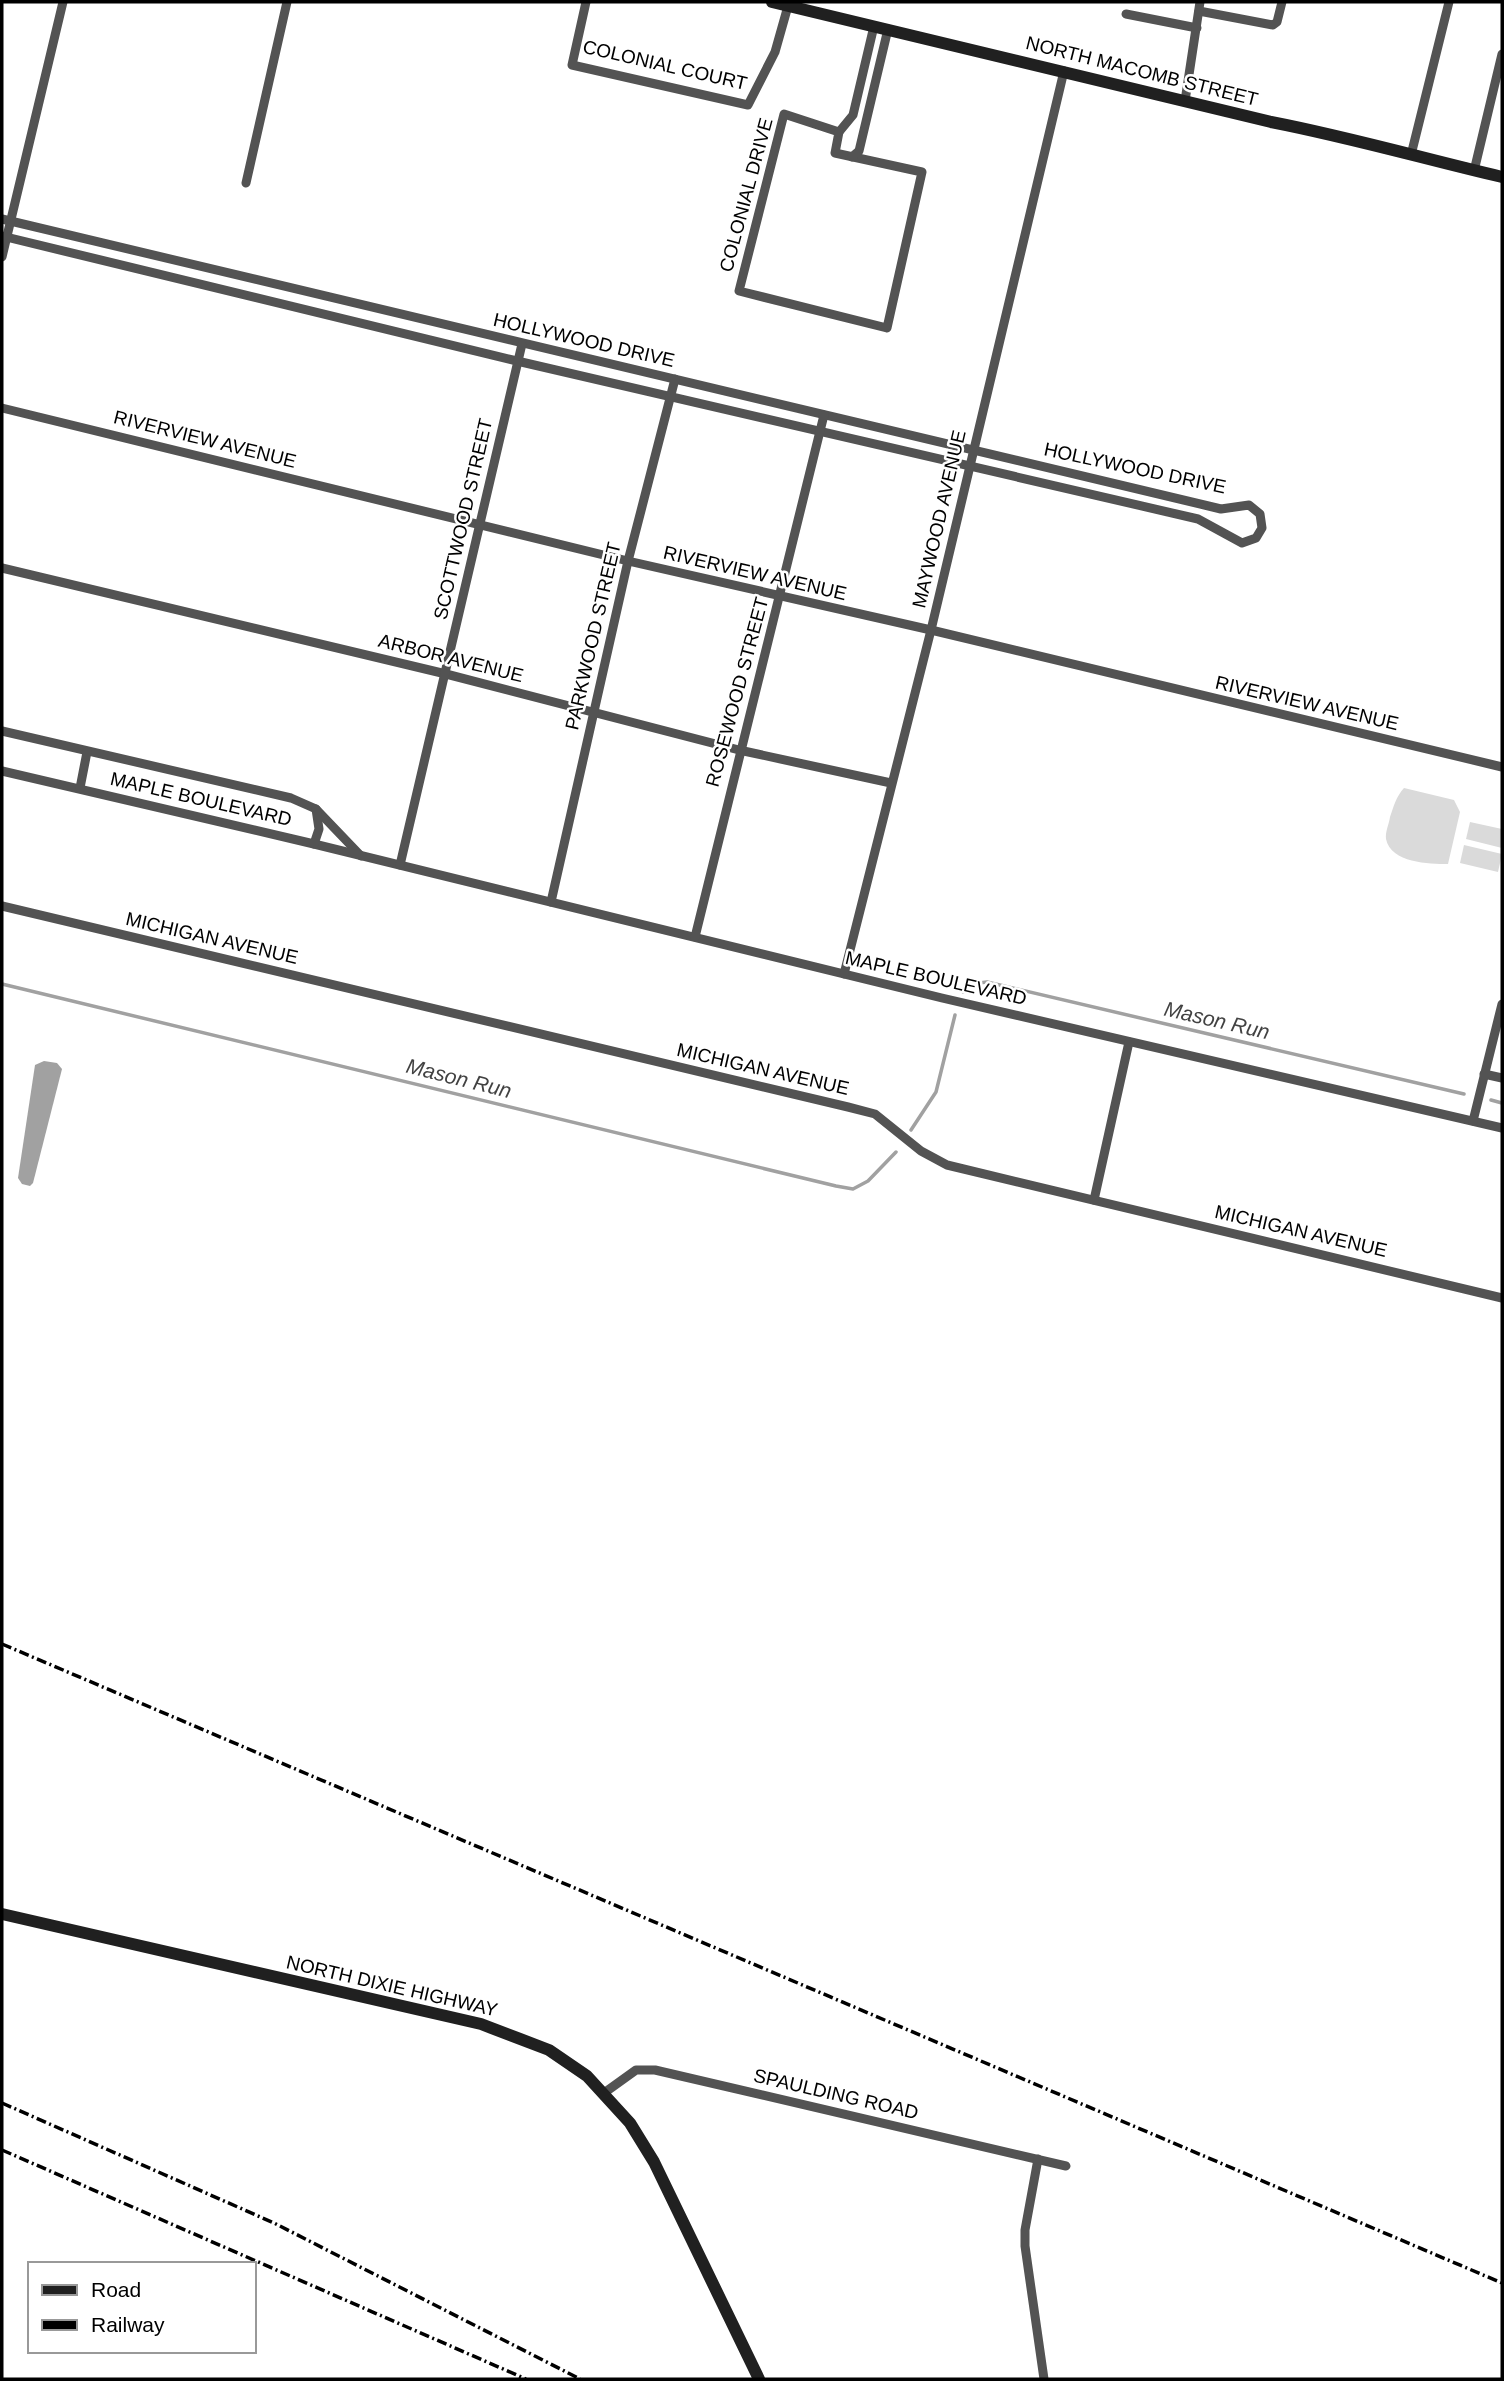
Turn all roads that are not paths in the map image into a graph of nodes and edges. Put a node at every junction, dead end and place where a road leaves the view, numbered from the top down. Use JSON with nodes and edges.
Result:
{"nodes":[{"id":1,"x":63,"y":2,"type":"edge"},
{"id":2,"x":287,"y":2,"type":"edge"},
{"id":3,"x":586,"y":2,"type":"edge"},
{"id":4,"x":772,"y":2,"type":"edge"},
{"id":5,"x":1282,"y":2,"type":"edge"},
{"id":6,"x":1449,"y":2,"type":"edge"},
{"id":7,"x":788,"y":6,"type":"junction"},
{"id":8,"x":1200,"y":7,"type":"edge"},
{"id":9,"x":1126,"y":14,"type":"dead end"},
{"id":10,"x":874,"y":26,"type":"junction"},
{"id":11,"x":1197,"y":28,"type":"junction"},
{"id":12,"x":888,"y":29,"type":"junction"},
{"id":13,"x":1502,"y":54,"type":"edge"},
{"id":14,"x":1064,"y":71,"type":"junction"},
{"id":15,"x":1185,"y":101,"type":"junction"},
{"id":16,"x":839,"y":132,"type":"junction"},
{"id":17,"x":1411,"y":155,"type":"junction"},
{"id":18,"x":852,"y":157,"type":"junction"},
{"id":19,"x":1474,"y":171,"type":"junction"},
{"id":20,"x":1502,"y":177,"type":"edge"},
{"id":21,"x":246,"y":183,"type":"dead end"},
{"id":22,"x":6,"y":220,"type":"edge"},
{"id":23,"x":4,"y":236,"type":"edge"},
{"id":24,"x":2,"y":257,"type":"edge"},
{"id":25,"x":522,"y":344,"type":"junction"},
{"id":26,"x":517,"y":361,"type":"junction"},
{"id":27,"x":675,"y":379,"type":"junction"},
{"id":28,"x":670,"y":396,"type":"junction"},
{"id":29,"x":2,"y":408,"type":"edge"},
{"id":30,"x":824,"y":415,"type":"junction"},
{"id":31,"x":820,"y":430,"type":"junction"},
{"id":32,"x":972,"y":450,"type":"junction"},
{"id":33,"x":968,"y":466,"type":"junction"},
{"id":34,"x":480,"y":524,"type":"junction"},
{"id":35,"x":628,"y":561,"type":"junction"},
{"id":36,"x":2,"y":568,"type":"edge"},
{"id":37,"x":780,"y":597,"type":"junction"},
{"id":38,"x":931,"y":630,"type":"junction"},
{"id":39,"x":446,"y":674,"type":"junction"},
{"id":40,"x":594,"y":712,"type":"junction"},
{"id":41,"x":2,"y":731,"type":"edge"},
{"id":42,"x":739,"y":750,"type":"junction"},
{"id":43,"x":88,"y":752,"type":"junction"},
{"id":44,"x":1502,"y":767,"type":"edge"},
{"id":45,"x":2,"y":771,"type":"edge"},
{"id":46,"x":891,"y":783,"type":"junction"},
{"id":47,"x":80,"y":789,"type":"junction"},
{"id":48,"x":316,"y":809,"type":"junction"},
{"id":49,"x":314,"y":844,"type":"junction"},
{"id":50,"x":362,"y":857,"type":"junction"},
{"id":51,"x":400,"y":865,"type":"junction"},
{"id":52,"x":551,"y":902,"type":"junction"},
{"id":53,"x":2,"y":906,"type":"edge"},
{"id":54,"x":695,"y":937,"type":"junction"},
{"id":55,"x":844,"y":974,"type":"junction"},
{"id":56,"x":1502,"y":1004,"type":"edge"},
{"id":57,"x":1129,"y":1042,"type":"junction"},
{"id":58,"x":1484,"y":1074,"type":"junction"},
{"id":59,"x":1502,"y":1078,"type":"edge"},
{"id":60,"x":1473,"y":1121,"type":"junction"},
{"id":61,"x":1502,"y":1128,"type":"edge"},
{"id":62,"x":1094,"y":1200,"type":"junction"},
{"id":63,"x":1502,"y":1297,"type":"edge"},
{"id":64,"x":2,"y":1914,"type":"edge"},
{"id":65,"x":604,"y":2093,"type":"junction"},
{"id":66,"x":1038,"y":2159,"type":"junction"},
{"id":67,"x":1066,"y":2165,"type":"dead end"},
{"id":68,"x":759,"y":2379,"type":"edge"},
{"id":69,"x":1044,"y":2379,"type":"edge"}],
"edges":[{"from":1,"to":22,"type":"street"},
{"from":2,"to":21,"type":"street"},
{"from":3,"to":7,"type":"street","name":"COLONIAL COURT"},
{"from":4,"to":7,"type":"main road","name":"NORTH MACOMB STREET"},
{"from":5,"to":8,"type":"street"},
{"from":6,"to":17,"type":"street"},
{"from":7,"to":10,"type":"main road","name":"NORTH MACOMB STREET"},
{"from":8,"to":11,"type":"street"},
{"from":9,"to":11,"type":"street"},
{"from":10,"to":12,"type":"main road","name":"NORTH MACOMB STREET"},
{"from":10,"to":16,"type":"street"},
{"from":11,"to":15,"type":"street"},
{"from":12,"to":14,"type":"main road","name":"NORTH MACOMB STREET"},
{"from":12,"to":18,"type":"street"},
{"from":13,"to":19,"type":"street"},
{"from":14,"to":15,"type":"main road","name":"NORTH MACOMB STREET"},
{"from":14,"to":32,"type":"street","name":"MAYWOOD AVENUE"},
{"from":15,"to":17,"type":"main road","name":"NORTH MACOMB STREET"},
{"from":16,"to":18,"type":"street"},
{"from":16,"to":18,"type":"street","name":"COLONIAL DRIVE"},
{"from":17,"to":19,"type":"main road","name":"NORTH MACOMB STREET"},
{"from":19,"to":20,"type":"main road","name":"NORTH MACOMB STREET"},
{"from":22,"to":23,"type":"street"},
{"from":22,"to":25,"type":"street","name":"HOLLYWOOD DRIVE"},
{"from":23,"to":24,"type":"street"},
{"from":23,"to":26,"type":"street","name":"HOLLYWOOD DRIVE"},
{"from":25,"to":26,"type":"street","name":"SCOTTWOOD STREET"},
{"from":25,"to":27,"type":"street","name":"HOLLYWOOD DRIVE"},
{"from":26,"to":28,"type":"street","name":"HOLLYWOOD DRIVE"},
{"from":26,"to":34,"type":"street","name":"SCOTTWOOD STREET"},
{"from":27,"to":28,"type":"street","name":"PARKWOOD STREET"},
{"from":27,"to":30,"type":"street","name":"HOLLYWOOD DRIVE"},
{"from":28,"to":31,"type":"street","name":"HOLLYWOOD DRIVE"},
{"from":28,"to":35,"type":"street","name":"PARKWOOD STREET"},
{"from":29,"to":34,"type":"street","name":"RIVERVIEW AVENUE"},
{"from":30,"to":31,"type":"street","name":"ROSEWOOD STREET"},
{"from":30,"to":32,"type":"street","name":"HOLLYWOOD DRIVE"},
{"from":31,"to":33,"type":"street","name":"HOLLYWOOD DRIVE"},
{"from":31,"to":37,"type":"street","name":"ROSEWOOD STREET"},
{"from":32,"to":33,"type":"street","name":"MAYWOOD AVENUE"},
{"from":32,"to":33,"type":"street","name":"HOLLYWOOD DRIVE"},
{"from":33,"to":38,"type":"street","name":"MAYWOOD AVENUE"},
{"from":34,"to":35,"type":"street","name":"RIVERVIEW AVENUE"},
{"from":34,"to":39,"type":"street","name":"SCOTTWOOD STREET"},
{"from":35,"to":37,"type":"street","name":"RIVERVIEW AVENUE"},
{"from":35,"to":40,"type":"street","name":"PARKWOOD STREET"},
{"from":36,"to":39,"type":"street","name":"ARBOR AVENUE"},
{"from":37,"to":38,"type":"street","name":"RIVERVIEW AVENUE"},
{"from":37,"to":42,"type":"street","name":"ROSEWOOD STREET"},
{"from":38,"to":44,"type":"street","name":"RIVERVIEW AVENUE"},
{"from":38,"to":46,"type":"street","name":"MAYWOOD AVENUE"},
{"from":39,"to":40,"type":"street","name":"ARBOR AVENUE"},
{"from":39,"to":51,"type":"street","name":"SCOTTWOOD STREET"},
{"from":40,"to":42,"type":"street","name":"ARBOR AVENUE"},
{"from":40,"to":52,"type":"street","name":"PARKWOOD STREET"},
{"from":41,"to":43,"type":"street","name":"MAPLE BOULEVARD"},
{"from":42,"to":46,"type":"street","name":"ARBOR AVENUE"},
{"from":42,"to":54,"type":"street","name":"ROSEWOOD STREET"},
{"from":43,"to":47,"type":"street","name":"MAPLE BOULEVARD"},
{"from":43,"to":48,"type":"street","name":"MAPLE BOULEVARD"},
{"from":45,"to":47,"type":"street","name":"MAPLE BOULEVARD"},
{"from":46,"to":55,"type":"street","name":"MAYWOOD AVENUE"},
{"from":47,"to":49,"type":"street","name":"MAPLE BOULEVARD"},
{"from":48,"to":49,"type":"street","name":"MAPLE BOULEVARD"},
{"from":48,"to":50,"type":"street","name":"MAPLE BOULEVARD"},
{"from":49,"to":50,"type":"street","name":"MAPLE BOULEVARD"},
{"from":50,"to":51,"type":"street","name":"MAPLE BOULEVARD"},
{"from":51,"to":52,"type":"street","name":"MAPLE BOULEVARD"},
{"from":52,"to":54,"type":"street","name":"MAPLE BOULEVARD"},
{"from":53,"to":62,"type":"street","name":"MICHIGAN AVENUE"},
{"from":54,"to":55,"type":"street","name":"MAPLE BOULEVARD"},
{"from":55,"to":57,"type":"street","name":"MAPLE BOULEVARD"},
{"from":56,"to":58,"type":"street"},
{"from":57,"to":60,"type":"street","name":"MAPLE BOULEVARD"},
{"from":57,"to":62,"type":"street"},
{"from":58,"to":59,"type":"street"},
{"from":58,"to":60,"type":"street"},
{"from":60,"to":61,"type":"street","name":"MAPLE BOULEVARD"},
{"from":62,"to":63,"type":"street","name":"MICHIGAN AVENUE"},
{"from":64,"to":65,"type":"main road","name":"NORTH DIXIE HIGHWAY"},
{"from":65,"to":66,"type":"street","name":"SPAULDING ROAD"},
{"from":65,"to":68,"type":"main road","name":"NORTH DIXIE HIGHWAY"},
{"from":66,"to":67,"type":"street","name":"SPAULDING ROAD"},
{"from":66,"to":69,"type":"street"}]}
